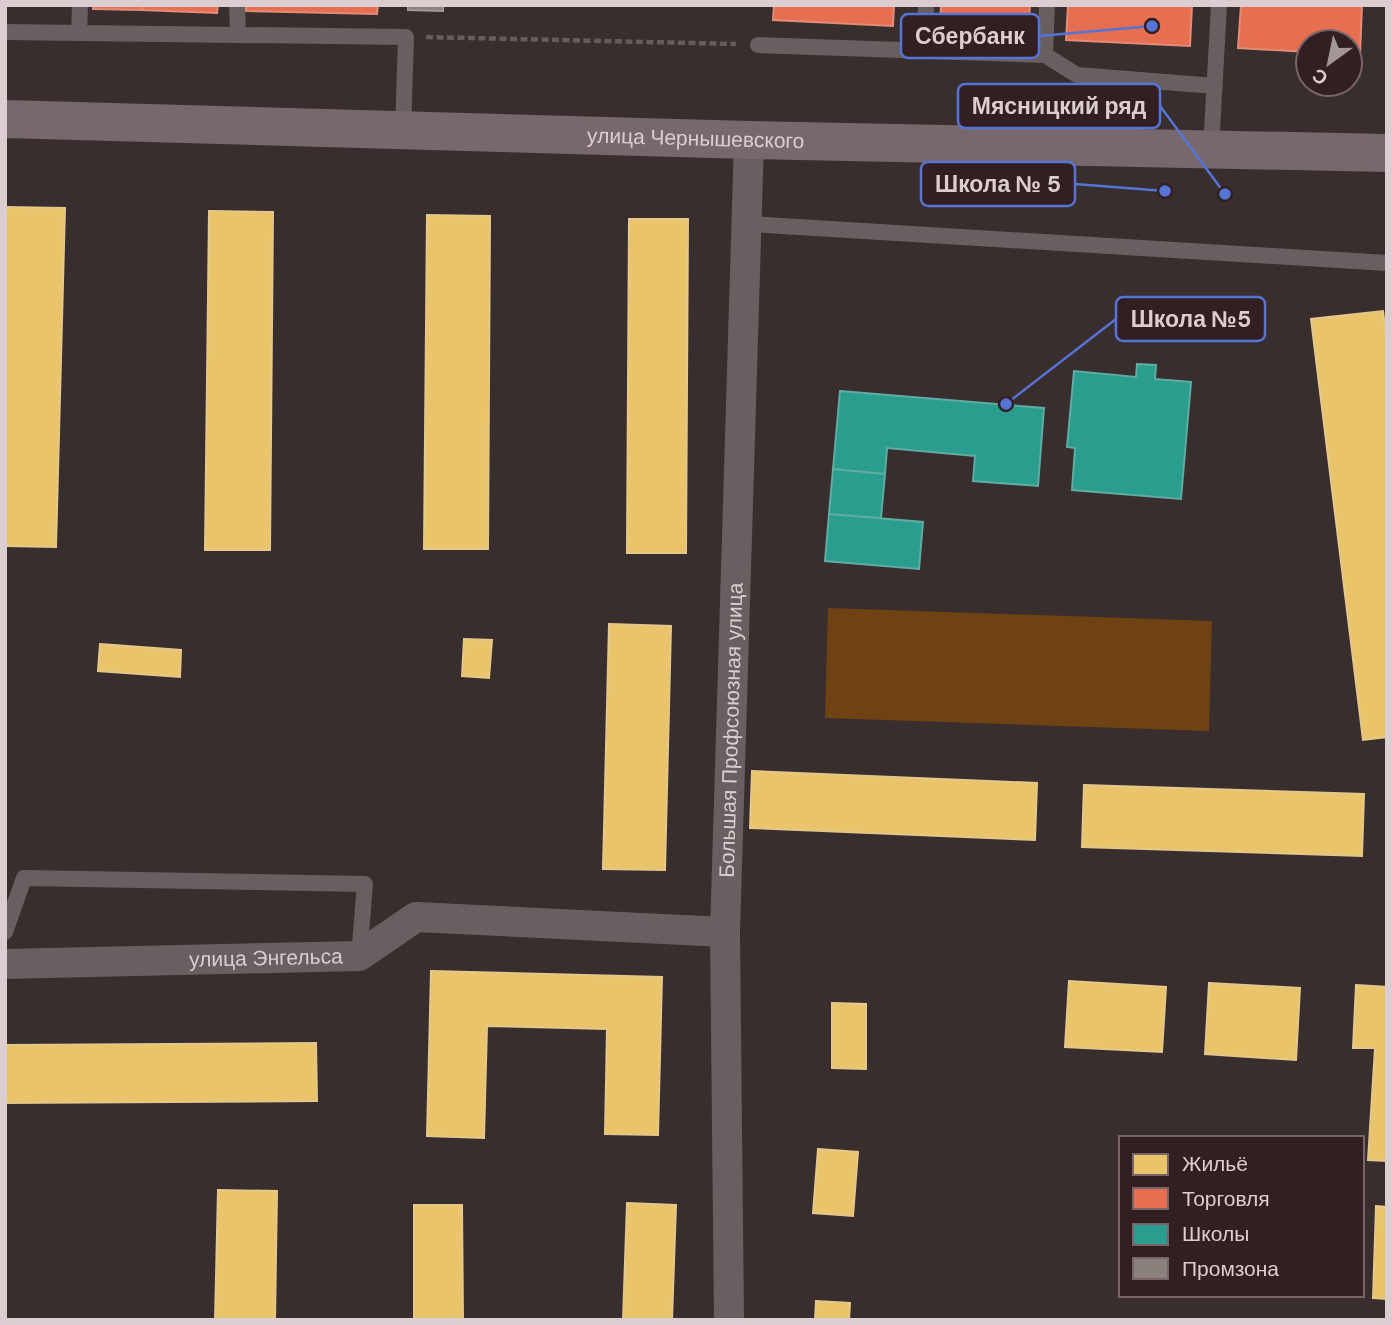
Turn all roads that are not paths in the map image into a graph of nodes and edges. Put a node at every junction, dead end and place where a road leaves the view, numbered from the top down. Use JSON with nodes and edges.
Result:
{"nodes":[{"id":1,"x":80,"y":5,"type":"edge"},
{"id":2,"x":237,"y":5,"type":"edge"},
{"id":3,"x":926,"y":5,"type":"edge"},
{"id":4,"x":1047,"y":5,"type":"edge"},
{"id":5,"x":1219,"y":5,"type":"edge"},
{"id":6,"x":5,"y":32,"type":"edge"},
{"id":7,"x":79,"y":33,"type":"junction"},
{"id":8,"x":238,"y":35,"type":"junction"},
{"id":9,"x":758,"y":45,"type":"road end"},
{"id":10,"x":925,"y":50,"type":"junction"},
{"id":11,"x":1045,"y":55,"type":"junction"},
{"id":12,"x":1215,"y":86,"type":"junction"},
{"id":13,"x":5,"y":119,"type":"edge"},
{"id":14,"x":403,"y":130,"type":"junction"},
{"id":15,"x":749,"y":140,"type":"junction"},
{"id":16,"x":1212,"y":149,"type":"junction"},
{"id":17,"x":1387,"y":153,"type":"edge"},
{"id":18,"x":748,"y":224,"type":"junction"},
{"id":19,"x":1387,"y":263,"type":"edge"},
{"id":20,"x":5,"y":932,"type":"edge"},
{"id":21,"x":725,"y":932,"type":"junction"},
{"id":22,"x":359,"y":957,"type":"junction"},
{"id":23,"x":5,"y":964,"type":"edge"},
{"id":24,"x":729,"y":1320,"type":"edge"}],
"edges":[{"from":1,"to":7,"type":"lane"},
{"from":2,"to":8,"type":"lane"},
{"from":3,"to":10,"type":"lane"},
{"from":4,"to":11,"type":"lane"},
{"from":5,"to":12,"type":"lane"},
{"from":6,"to":7,"type":"lane"},
{"from":7,"to":8,"type":"lane"},
{"from":8,"to":14,"type":"lane"},
{"from":9,"to":10,"type":"lane"},
{"from":10,"to":11,"type":"lane"},
{"from":11,"to":12,"type":"lane"},
{"from":12,"to":16,"type":"lane"},
{"from":13,"to":14,"type":"main road","name":"улица Чернышевского"},
{"from":14,"to":15,"type":"main road","name":"улица Чернышевского"},
{"from":15,"to":16,"type":"main road","name":"улица Чернышевского"},
{"from":15,"to":18,"type":"street","name":"Большая Профсоюзная улица"},
{"from":16,"to":17,"type":"main road","name":"улица Чернышевского"},
{"from":18,"to":19,"type":"lane"},
{"from":18,"to":21,"type":"street","name":"Большая Профсоюзная улица"},
{"from":20,"to":22,"type":"lane"},
{"from":21,"to":22,"type":"street","name":"улица Энгельса"},
{"from":21,"to":24,"type":"street","name":"Большая Профсоюзная улица"},
{"from":22,"to":23,"type":"street","name":"улица Энгельса"}]}
